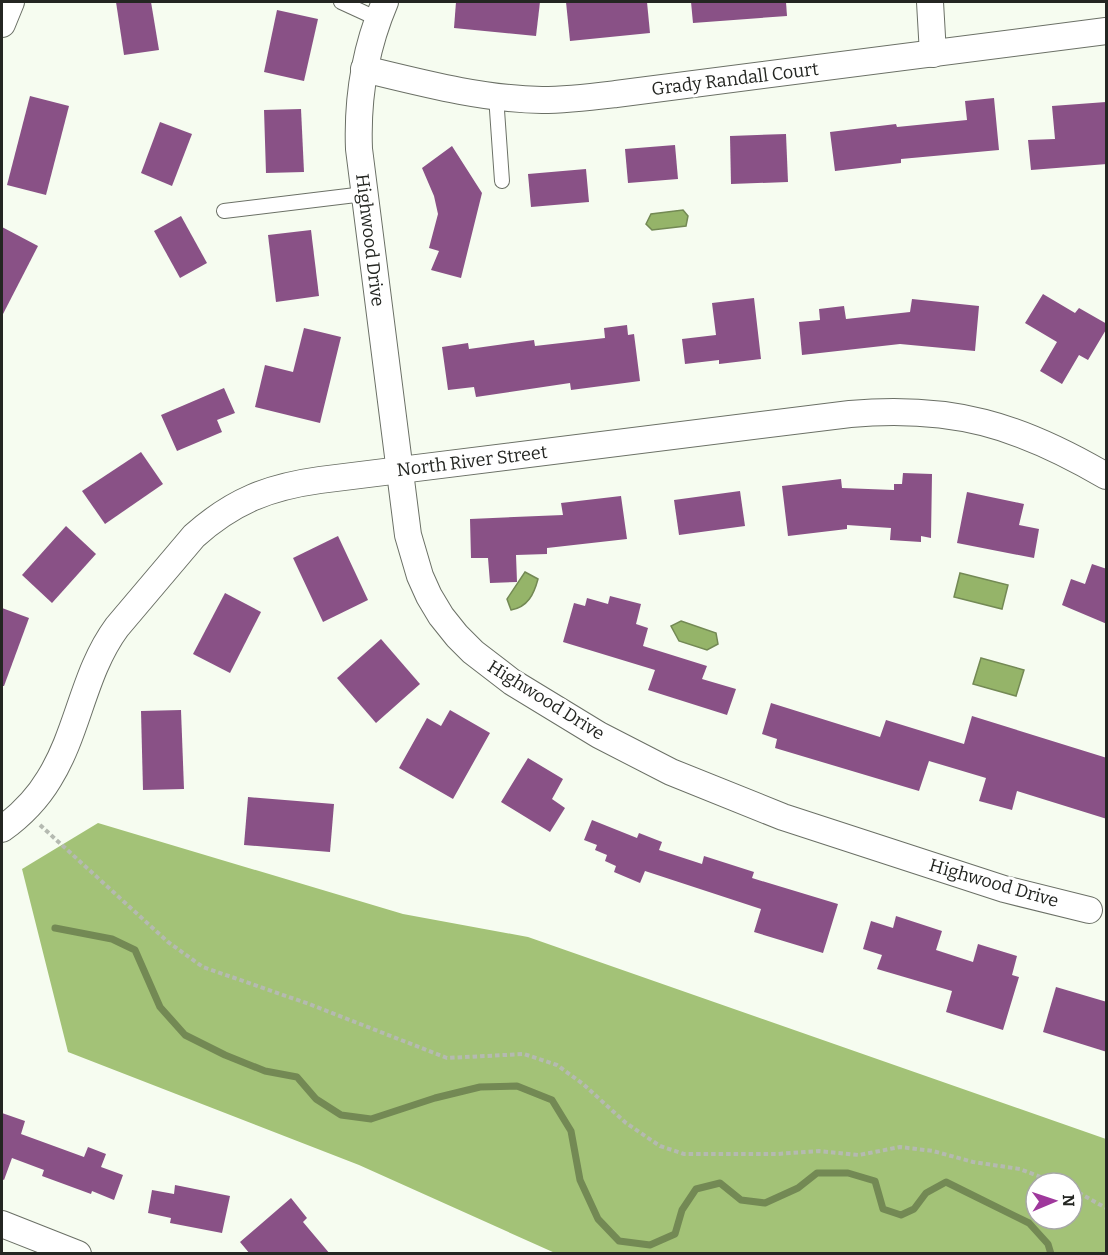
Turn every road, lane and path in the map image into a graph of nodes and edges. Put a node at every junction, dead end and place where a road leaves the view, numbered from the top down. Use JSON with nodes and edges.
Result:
{"nodes":[{"id":1,"x":11,"y":2,"type":"edge"},
{"id":2,"x":341,"y":2,"type":"edge"},
{"id":3,"x":930,"y":2,"type":"edge"},
{"id":4,"x":382,"y":10,"type":"edge"},
{"id":5,"x":2,"y":24,"type":"edge"},
{"id":6,"x":1107,"y":31,"type":"edge"},
{"id":7,"x":933,"y":54,"type":"junction"},
{"id":8,"x":364,"y":69,"type":"junction"},
{"id":9,"x":496,"y":96,"type":"junction"},
{"id":10,"x":502,"y":181,"type":"dead end"},
{"id":11,"x":364,"y":194,"type":"junction"},
{"id":12,"x":224,"y":211,"type":"dead end"},
{"id":13,"x":399,"y":471,"type":"junction"},
{"id":14,"x":1107,"y":476,"type":"edge"},
{"id":15,"x":25,"y":810,"type":"junction"},
{"id":16,"x":2,"y":829,"type":"edge"},
{"id":17,"x":1089,"y":910,"type":"dead end"},
{"id":18,"x":1025,"y":1171,"type":"edge"},
{"id":19,"x":1084,"y":1196,"type":"edge"},
{"id":20,"x":1107,"y":1208,"type":"edge"},
{"id":21,"x":2,"y":1224,"type":"edge"},
{"id":22,"x":78,"y":1254,"type":"edge"}],
"edges":[{"from":1,"to":5,"type":"street"},
{"from":2,"to":4,"type":"lane"},
{"from":3,"to":7,"type":"street"},
{"from":4,"to":8,"type":"street","name":"Highwood Drive"},
{"from":6,"to":7,"type":"street","name":"Grady Randall Court"},
{"from":7,"to":9,"type":"street","name":"Grady Randall Court"},
{"from":8,"to":9,"type":"street","name":"Grady Randall Court"},
{"from":8,"to":11,"type":"street","name":"Highwood Drive"},
{"from":9,"to":10,"type":"lane"},
{"from":11,"to":12,"type":"lane"},
{"from":11,"to":13,"type":"street","name":"Highwood Drive"},
{"from":13,"to":14,"type":"street","name":"North River Street"},
{"from":13,"to":15,"type":"street","name":"North River Street"},
{"from":13,"to":17,"type":"street","name":"Highwood Drive"},
{"from":15,"to":16,"type":"street","name":"North River Street"},
{"from":15,"to":18,"type":"path"},
{"from":19,"to":20,"type":"path"},
{"from":21,"to":22,"type":"street"}]}
